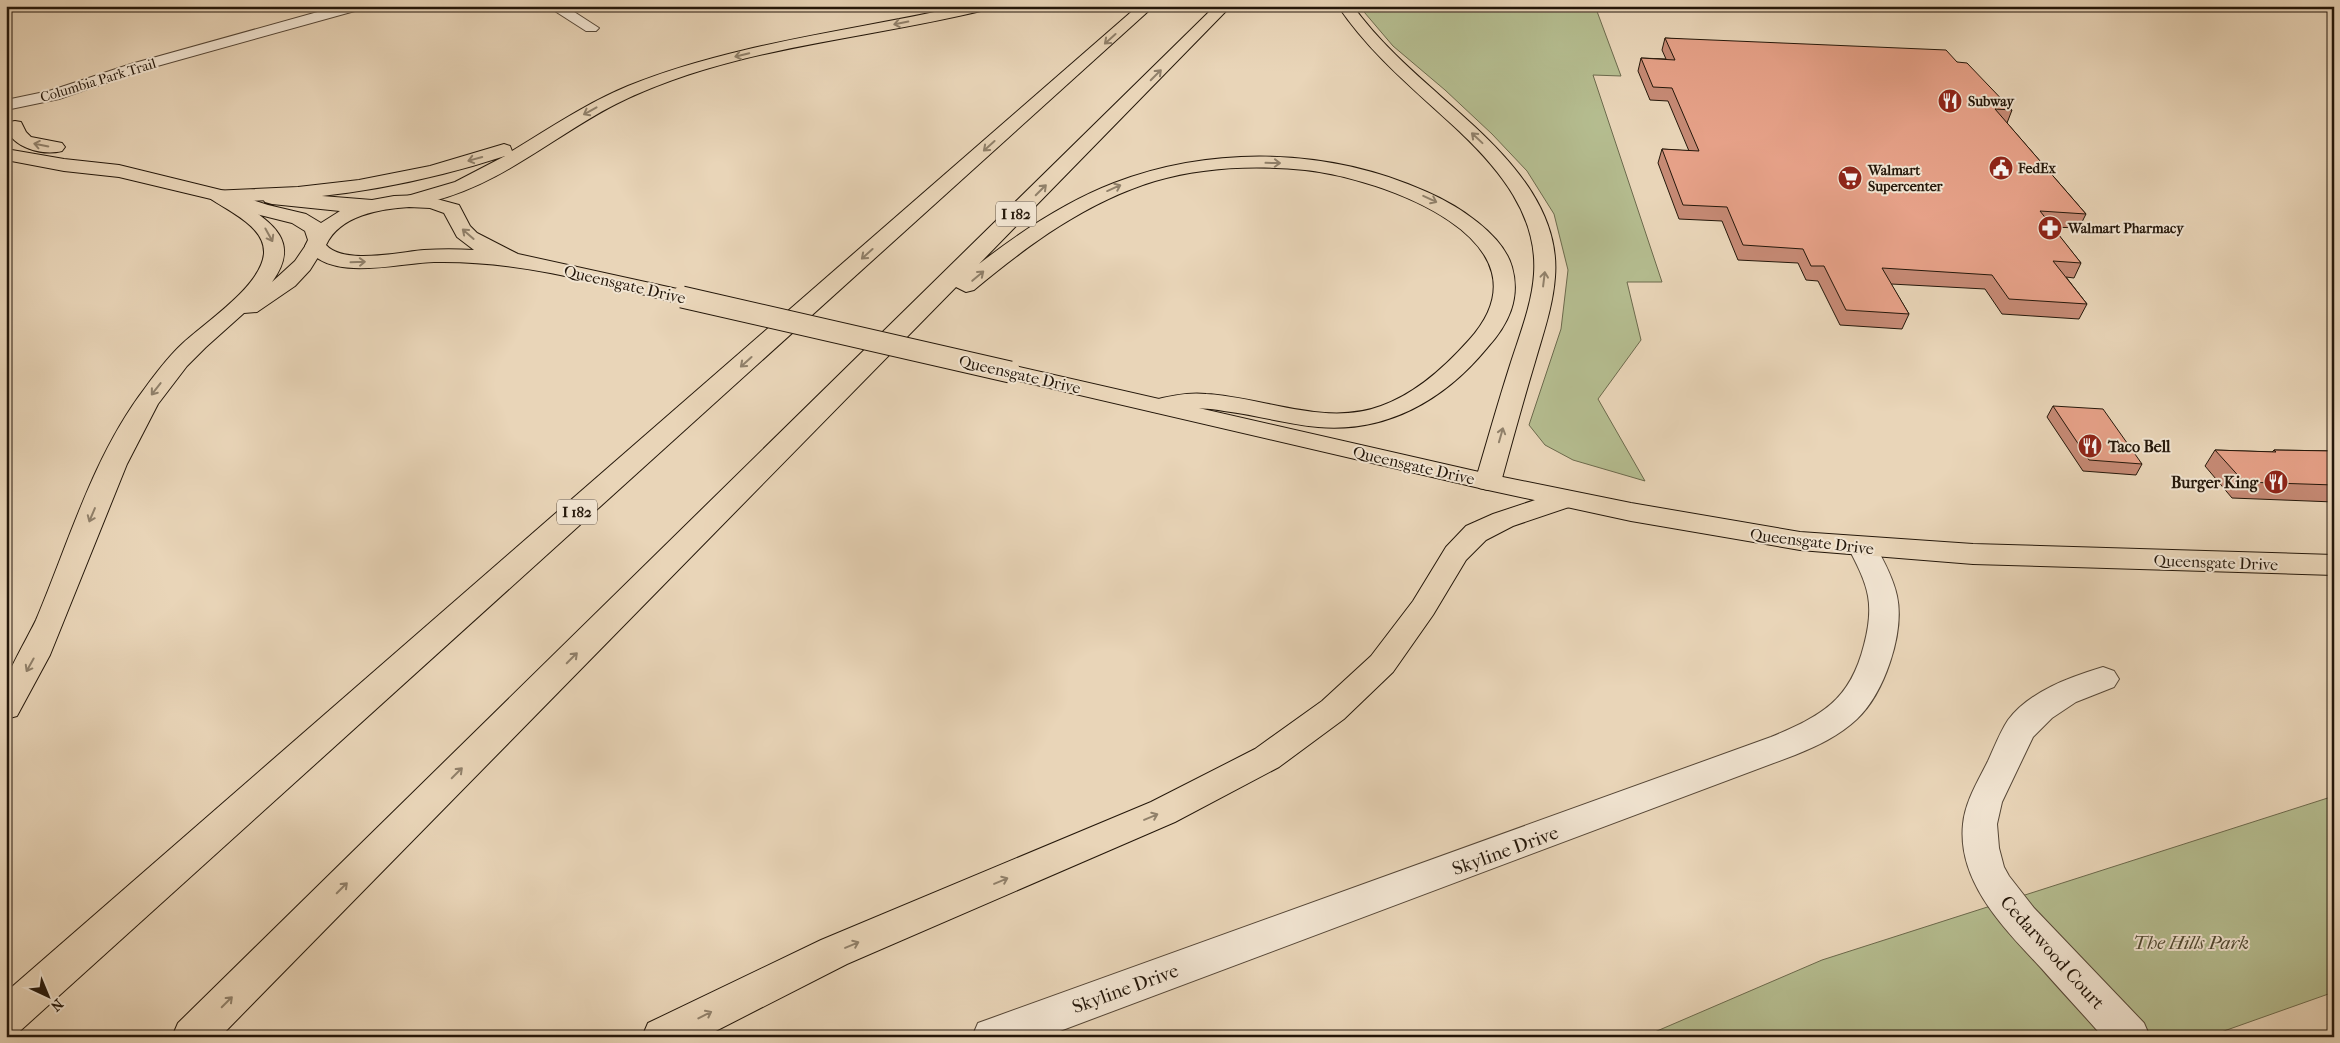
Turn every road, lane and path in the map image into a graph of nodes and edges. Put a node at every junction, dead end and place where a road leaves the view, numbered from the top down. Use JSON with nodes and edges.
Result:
{"nodes":[{"id":1,"x":357,"y":6,"type":"edge"},
{"id":2,"x":554,"y":6,"type":"edge"},
{"id":3,"x":984,"y":6,"type":"edge"},
{"id":4,"x":1147,"y":6,"type":"edge"},
{"id":5,"x":1224,"y":6,"type":"edge"},
{"id":6,"x":1345,"y":6,"type":"edge"},
{"id":7,"x":591,"y":28,"type":"dead end"},
{"id":8,"x":189,"y":53,"type":"junction"},
{"id":9,"x":6,"y":106,"type":"edge"},
{"id":10,"x":14,"y":126,"type":"edge"},
{"id":11,"x":554,"y":131,"type":"junction"},
{"id":12,"x":6,"y":154,"type":"edge"},
{"id":13,"x":119,"y":171,"type":"junction"},
{"id":14,"x":218,"y":195,"type":"junction"},
{"id":15,"x":411,"y":201,"type":"junction"},
{"id":16,"x":383,"y":204,"type":"junction"},
{"id":17,"x":316,"y":242,"type":"junction"},
{"id":18,"x":510,"y":258,"type":"junction"},
{"id":19,"x":187,"y":352,"type":"junction"},
{"id":20,"x":1160,"y":406,"type":"junction"},
{"id":21,"x":808,"y":422,"type":"junction"},
{"id":22,"x":1488,"y":482,"type":"junction"},
{"id":23,"x":1565,"y":499,"type":"junction"},
{"id":24,"x":1862,"y":547,"type":"junction"},
{"id":25,"x":2334,"y":565,"type":"edge"},
{"id":26,"x":2103,"y":679,"type":"dead end"},
{"id":27,"x":6,"y":707,"type":"edge"},
{"id":28,"x":6,"y":1018,"type":"edge"},
{"id":29,"x":192,"y":1037,"type":"edge"},
{"id":30,"x":662,"y":1037,"type":"edge"},
{"id":31,"x":992,"y":1037,"type":"edge"},
{"id":32,"x":2130,"y":1037,"type":"edge"}],
"edges":[{"from":1,"to":8,"type":"street","name":"Columbia Park Trail"},
{"from":2,"to":7,"type":"street"},
{"from":3,"to":11,"type":"main road","one_way":true},
{"from":4,"to":28,"type":"main road","number":"I 182","one_way":true},
{"from":21,"to":5,"type":"main road","number":"I 182","one_way":true},
{"from":22,"to":6,"type":"main road","one_way":true},
{"from":8,"to":9,"type":"street","name":"Columbia Park Trail"},
{"from":8,"to":10,"type":"street","name":"Columbia Park Trail"},
{"from":9,"to":10,"type":"main road"},
{"from":13,"to":10,"type":"main road","one_way":true},
{"from":11,"to":14,"type":"main road","one_way":true},
{"from":11,"to":15,"type":"main road"},
{"from":12,"to":13,"type":"main road"},
{"from":13,"to":14,"type":"main road"},
{"from":14,"to":16,"type":"main road"},
{"from":14,"to":17,"type":"main road"},
{"from":14,"to":19,"type":"main road","one_way":true},
{"from":15,"to":16,"type":"main road"},
{"from":18,"to":15,"type":"main road","one_way":true},
{"from":16,"to":17,"type":"main road"},
{"from":17,"to":18,"type":"main road","one_way":true},
{"from":17,"to":19,"type":"main road"},
{"from":18,"to":20,"type":"main road","name":"Queensgate Drive","bridge":true},
{"from":19,"to":27,"type":"main road","one_way":true},
{"from":21,"to":20,"type":"main road","one_way":true},
{"from":20,"to":22,"type":"main road","name":"Queensgate Drive"},
{"from":29,"to":21,"type":"main road","number":"I 182","one_way":true},
{"from":22,"to":23,"type":"main road","name":"Queensgate Drive"},
{"from":23,"to":24,"type":"main road","name":"Queensgate Drive"},
{"from":30,"to":23,"type":"main road","one_way":true},
{"from":24,"to":25,"type":"main road","name":"Queensgate Drive"},
{"from":24,"to":31,"type":"street","name":"Skyline Drive"},
{"from":26,"to":32,"type":"street","name":"Cedarwood Court"}]}
